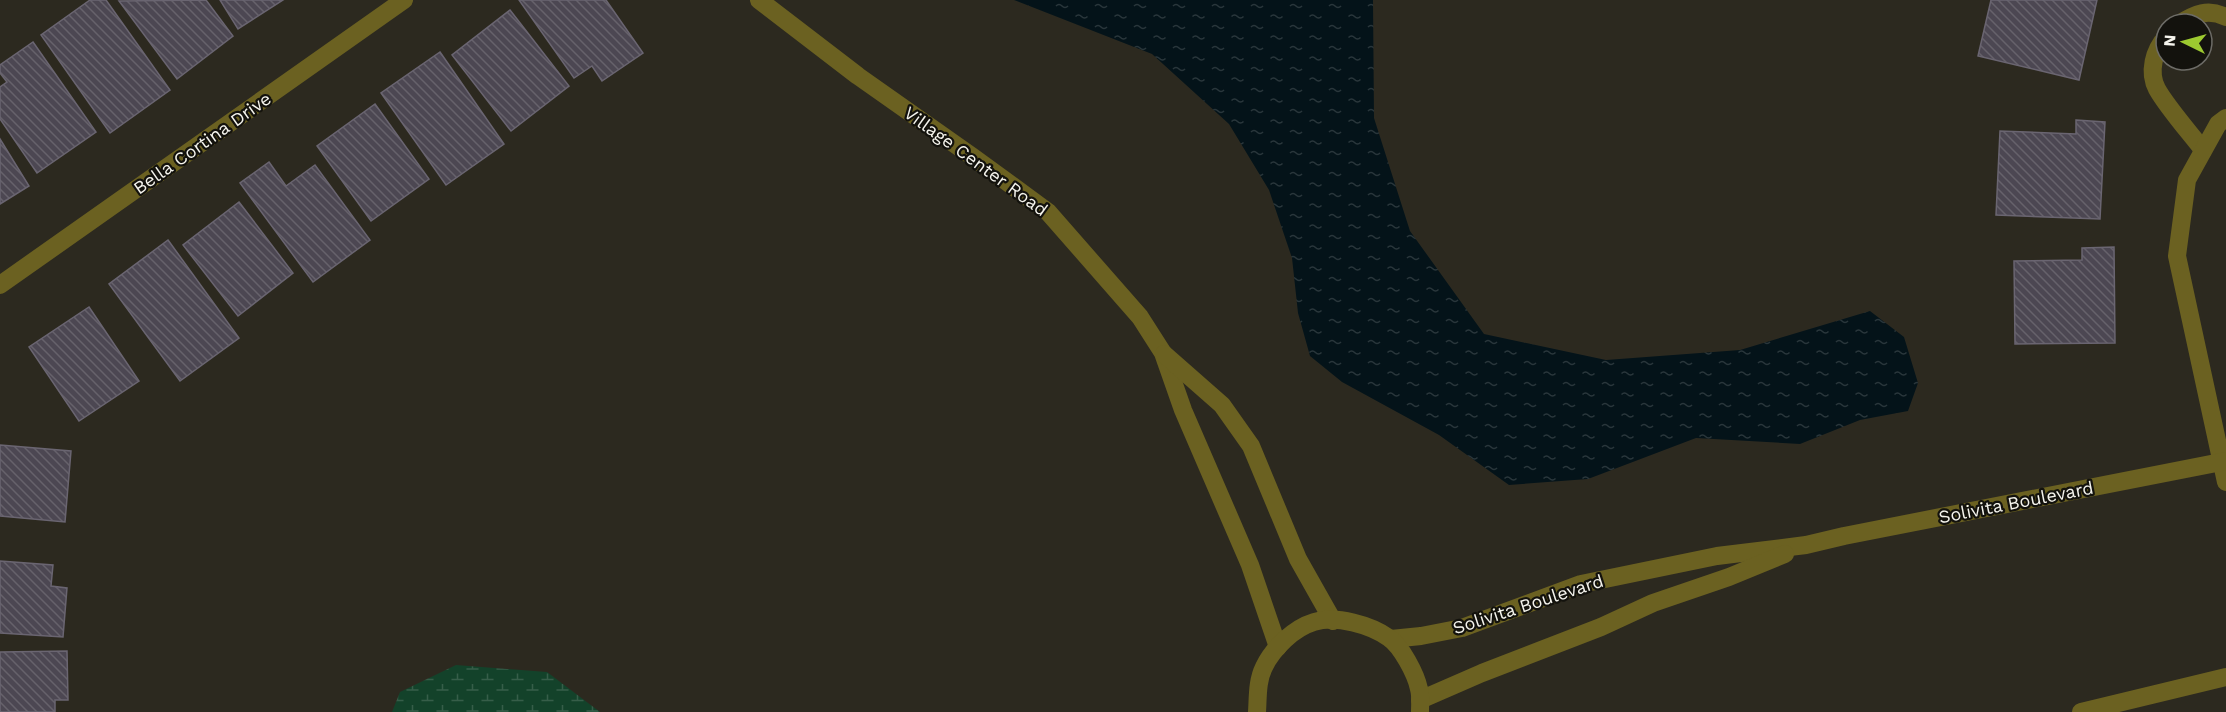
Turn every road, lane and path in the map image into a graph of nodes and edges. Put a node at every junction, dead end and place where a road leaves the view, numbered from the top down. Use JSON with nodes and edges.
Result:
{"nodes":[{"id":1,"x":404,"y":0,"type":"edge"},
{"id":2,"x":759,"y":0,"type":"edge"},
{"id":3,"x":2206,"y":12,"type":"edge"},
{"id":4,"x":2226,"y":17,"type":"edge"},
{"id":5,"x":2154,"y":62,"type":"edge"},
{"id":6,"x":2226,"y":117,"type":"edge"},
{"id":7,"x":2203,"y":150,"type":"junction"},
{"id":8,"x":0,"y":285,"type":"edge"},
{"id":9,"x":1163,"y":353,"type":"junction"},
{"id":10,"x":2224,"y":462,"type":"edge"},
{"id":11,"x":2226,"y":482,"type":"edge"},
{"id":12,"x":1806,"y":545,"type":"junction"},
{"id":13,"x":1333,"y":621,"type":"junction"},
{"id":14,"x":1391,"y":639,"type":"junction"},
{"id":15,"x":1278,"y":647,"type":"junction"},
{"id":16,"x":2226,"y":677,"type":"edge"},
{"id":17,"x":1420,"y":706,"type":"edge"},
{"id":18,"x":1253,"y":709,"type":"edge"},
{"id":19,"x":2081,"y":712,"type":"edge"}],
"edges":[{"from":1,"to":8,"type":"street","name":"Bella Cortina Drive"},
{"from":2,"to":9,"type":"street","name":"Village Center Road"},
{"from":3,"to":4,"type":"street"},
{"from":5,"to":7,"type":"street"},
{"from":6,"to":7,"type":"street"},
{"from":7,"to":10,"type":"street"},
{"from":9,"to":13,"type":"street","name":"Village Center Road"},
{"from":9,"to":15,"type":"street","name":"Village Center Road"},
{"from":10,"to":11,"type":"street"},
{"from":10,"to":12,"type":"street","name":"Solivita Boulevard"},
{"from":12,"to":14,"type":"street","name":"Solivita Boulevard"},
{"from":12,"to":17,"type":"street","name":"Solivita Boulevard"},
{"from":13,"to":14,"type":"street"},
{"from":13,"to":15,"type":"street"},
{"from":14,"to":17,"type":"street"},
{"from":15,"to":18,"type":"street"},
{"from":16,"to":19,"type":"street"}]}
